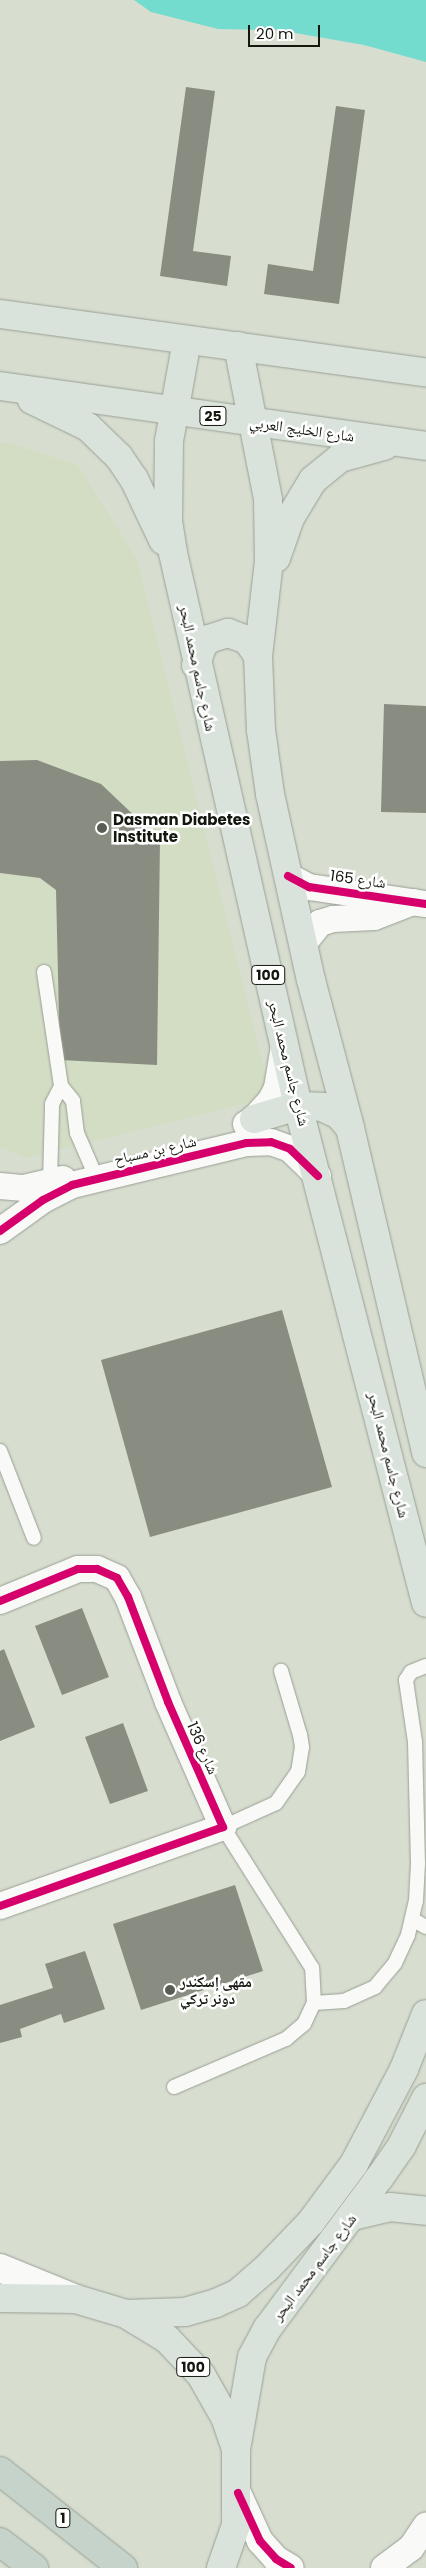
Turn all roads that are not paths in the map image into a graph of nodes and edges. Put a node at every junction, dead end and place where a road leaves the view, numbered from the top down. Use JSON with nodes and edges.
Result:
{"nodes":[{"id":1,"x":0,"y":314,"type":"edge"},
{"id":2,"x":188,"y":340,"type":"junction"},
{"id":3,"x":238,"y":346,"type":"junction"},
{"id":4,"x":426,"y":372,"type":"edge"},
{"id":5,"x":0,"y":388,"type":"edge"},
{"id":6,"x":174,"y":411,"type":"junction"},
{"id":7,"x":255,"y":422,"type":"junction"},
{"id":8,"x":417,"y":445,"type":"edge"},
{"id":9,"x":179,"y":581,"type":"junction"},
{"id":10,"x":266,"y":600,"type":"junction"},
{"id":11,"x":258,"y":656,"type":"junction"},
{"id":12,"x":196,"y":665,"type":"junction"},
{"id":13,"x":288,"y":876,"type":"junction"},
{"id":14,"x":420,"y":903,"type":"edge"},
{"id":15,"x":303,"y":944,"type":"junction"},
{"id":16,"x":44,"y":972,"type":"dead end"},
{"id":17,"x":284,"y":1045,"type":"junction"},
{"id":18,"x":61,"y":1086,"type":"junction"},
{"id":19,"x":298,"y":1106,"type":"junction"},
{"id":20,"x":254,"y":1119,"type":"junction"},
{"id":21,"x":350,"y":1128,"type":"junction"},
{"id":22,"x":93,"y":1170,"type":"junction"},
{"id":23,"x":318,"y":1176,"type":"junction"},
{"id":24,"x":50,"y":1183,"type":"junction"},
{"id":25,"x":0,"y":1186,"type":"edge"},
{"id":26,"x":0,"y":1231,"type":"edge"},
{"id":27,"x":420,"y":1394,"type":"edge"},
{"id":28,"x":0,"y":1451,"type":"edge"},
{"id":29,"x":426,"y":1453,"type":"edge"},
{"id":30,"x":34,"y":1538,"type":"dead end"},
{"id":31,"x":0,"y":1601,"type":"edge"},
{"id":32,"x":426,"y":1603,"type":"edge"},
{"id":33,"x":426,"y":1666,"type":"edge"},
{"id":34,"x":281,"y":1671,"type":"dead end"},
{"id":35,"x":223,"y":1827,"type":"junction"},
{"id":36,"x":0,"y":1906,"type":"edge"},
{"id":37,"x":412,"y":1919,"type":"junction"},
{"id":38,"x":426,"y":1927,"type":"edge"},
{"id":39,"x":314,"y":2003,"type":"junction"},
{"id":40,"x":426,"y":2014,"type":"edge"},
{"id":41,"x":174,"y":2087,"type":"dead end"},
{"id":42,"x":426,"y":2098,"type":"edge"},
{"id":43,"x":426,"y":2211,"type":"edge"},
{"id":44,"x":352,"y":2216,"type":"junction"},
{"id":45,"x":0,"y":2268,"type":"edge"},
{"id":46,"x":0,"y":2298,"type":"edge"},
{"id":47,"x":76,"y":2299,"type":"junction"},
{"id":48,"x":126,"y":2314,"type":"junction"},
{"id":49,"x":236,"y":2449,"type":"junction"},
{"id":50,"x":0,"y":2471,"type":"edge"},
{"id":51,"x":238,"y":2493,"type":"junction"},
{"id":52,"x":426,"y":2526,"type":"edge"},
{"id":53,"x":0,"y":2542,"type":"edge"},
{"id":54,"x":395,"y":2565,"type":"edge"},
{"id":55,"x":34,"y":2568,"type":"edge"},
{"id":56,"x":123,"y":2568,"type":"edge"},
{"id":57,"x":221,"y":2568,"type":"edge"},
{"id":58,"x":291,"y":2568,"type":"edge"}],
"edges":[{"from":1,"to":2,"type":"main road"},
{"from":2,"to":3,"type":"main road"},
{"from":2,"to":6,"type":"main road","name":"شارع جاسم محمد البحر","number":"100"},
{"from":3,"to":4,"type":"main road"},
{"from":3,"to":7,"type":"main road","number":"100"},
{"from":5,"to":6,"type":"main road","name":"شارع الخليج العربي","number":"25"},
{"from":5,"to":9,"type":"main road"},
{"from":6,"to":7,"type":"main road","name":"شارع الخليج العربي","number":"25"},
{"from":6,"to":9,"type":"main road","name":"شارع جاسم محمد البحر","number":"100"},
{"from":7,"to":8,"type":"main road","name":"شارع الخليج العربي","number":"25"},
{"from":7,"to":10,"type":"main road","number":"100"},
{"from":8,"to":10,"type":"main road"},
{"from":9,"to":12,"type":"main road","name":"شارع جاسم محمد البحر","number":"100"},
{"from":10,"to":11,"type":"main road","number":"100"},
{"from":11,"to":12,"type":"main road"},
{"from":11,"to":13,"type":"main road","number":"100"},
{"from":12,"to":17,"type":"main road","name":"شارع جاسم محمد البحر","number":"100"},
{"from":13,"to":14,"type":"street","name":"شارع 165"},
{"from":13,"to":15,"type":"main road","number":"100"},
{"from":14,"to":15,"type":"street","name":"شارع 165"},
{"from":15,"to":21,"type":"main road","number":"100"},
{"from":16,"to":18,"type":"lane"},
{"from":17,"to":19,"type":"main road","name":"شارع جاسم محمد البحر","number":"100"},
{"from":17,"to":20,"type":"street","name":"شارع بن مسباح"},
{"from":18,"to":22,"type":"lane"},
{"from":18,"to":24,"type":"lane"},
{"from":19,"to":20,"type":"main road"},
{"from":19,"to":21,"type":"main road"},
{"from":19,"to":23,"type":"main road","name":"شارع جاسم محمد البحر","number":"100"},
{"from":20,"to":22,"type":"street","name":"شارع بن مسباح"},
{"from":21,"to":27,"type":"main road","number":"100"},
{"from":22,"to":24,"type":"street","name":"شارع بن مسباح"},
{"from":23,"to":26,"type":"street","name":"شارع بن مسباح"},
{"from":23,"to":32,"type":"main road","name":"شارع جاسم محمد البحر","number":"100"},
{"from":24,"to":25,"type":"street","name":"شارع بن مسباح"},
{"from":27,"to":29,"type":"main road","number":"100"},
{"from":28,"to":30,"type":"lane"},
{"from":31,"to":35,"type":"street","name":"شارع 136"},
{"from":33,"to":37,"type":"lane"},
{"from":34,"to":35,"type":"lane"},
{"from":35,"to":36,"type":"street"},
{"from":35,"to":39,"type":"lane"},
{"from":37,"to":38,"type":"lane"},
{"from":37,"to":39,"type":"lane"},
{"from":39,"to":41,"type":"lane"},
{"from":40,"to":48,"type":"main road","name":"شارع جاسم محمد البحر","number":"100"},
{"from":42,"to":44,"type":"main road","name":"شارع جاسم محمد البحر","number":"100"},
{"from":43,"to":44,"type":"main road"},
{"from":44,"to":49,"type":"main road","name":"شارع جاسم محمد البحر","number":"100"},
{"from":45,"to":47,"type":"main road"},
{"from":46,"to":47,"type":"main road","number":"100"},
{"from":47,"to":48,"type":"main road","number":"100"},
{"from":48,"to":49,"type":"main road","number":"100"},
{"from":49,"to":51,"type":"main road","number":"100"},
{"from":50,"to":56,"type":"highway","number":"1"},
{"from":51,"to":57,"type":"main road","number":"100"},
{"from":51,"to":58,"type":"street"},
{"from":52,"to":54,"type":"street"},
{"from":53,"to":55,"type":"highway"}]}
